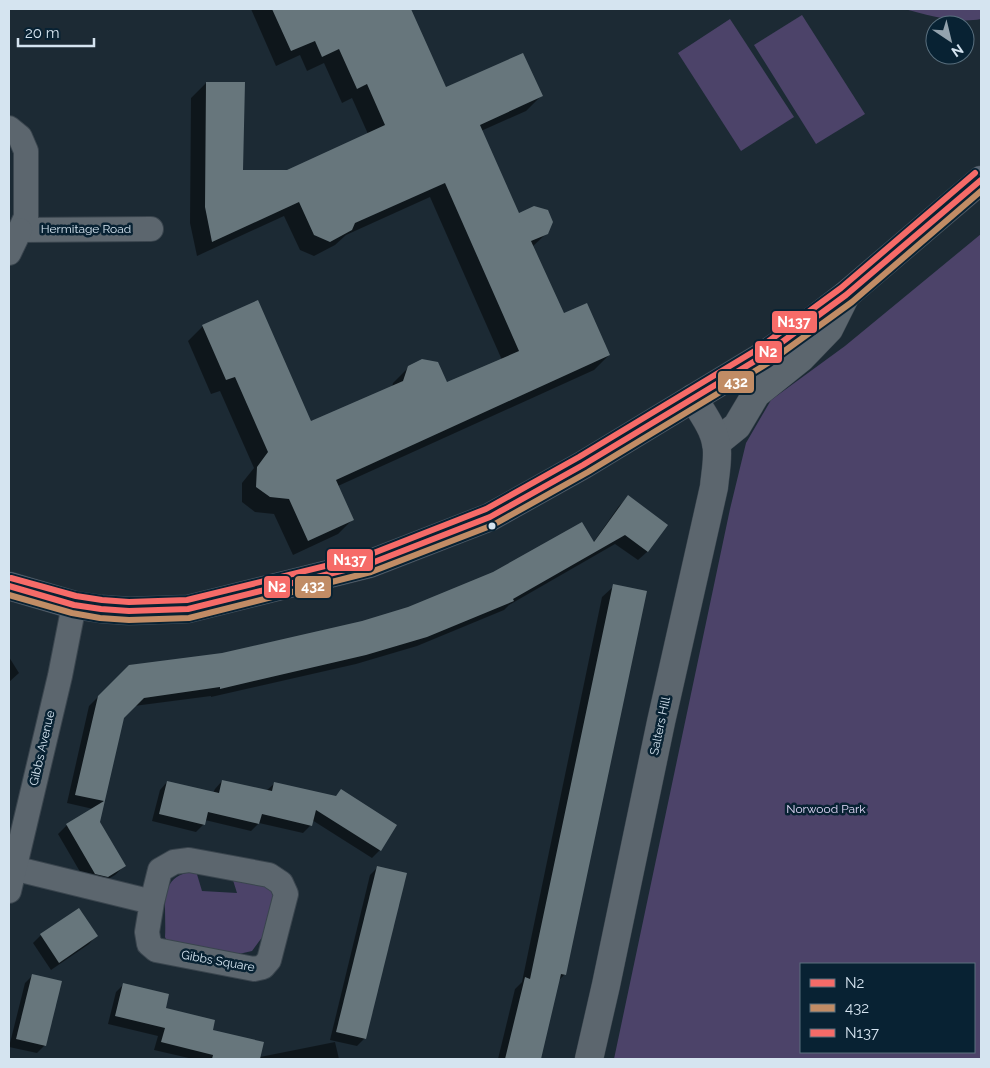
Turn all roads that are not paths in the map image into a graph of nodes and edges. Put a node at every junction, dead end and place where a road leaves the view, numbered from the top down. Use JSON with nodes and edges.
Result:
{"nodes":[{"id":1,"x":9,"y":128,"type":"edge"},
{"id":2,"x":981,"y":180,"type":"edge"},
{"id":3,"x":151,"y":229,"type":"dead end"},
{"id":4,"x":20,"y":230,"type":"junction"},
{"id":5,"x":9,"y":253,"type":"edge"},
{"id":6,"x":846,"y":295,"type":"junction"},
{"id":7,"x":693,"y":398,"type":"junction"},
{"id":8,"x":716,"y":443,"type":"junction"},
{"id":9,"x":9,"y":586,"type":"edge"},
{"id":10,"x":74,"y":605,"type":"junction"},
{"id":11,"x":11,"y":867,"type":"edge"},
{"id":12,"x":9,"y":891,"type":"edge"},
{"id":13,"x":152,"y":902,"type":"junction"},
{"id":14,"x":589,"y":1059,"type":"edge"}],
"edges":[{"from":1,"to":4,"type":"street","name":"Hermitage Road"},
{"from":2,"to":6,"type":"main road"},
{"from":3,"to":4,"type":"street","name":"Hermitage Road"},
{"from":4,"to":5,"type":"street","name":"Hermitage Road"},
{"from":6,"to":7,"type":"main road"},
{"from":6,"to":8,"type":"street"},
{"from":7,"to":8,"type":"street","name":"Salters Hill"},
{"from":7,"to":10,"type":"main road"},
{"from":8,"to":14,"type":"street","name":"Salters Hill"},
{"from":9,"to":10,"type":"main road"},
{"from":10,"to":11,"type":"street","name":"Gibbs Avenue"},
{"from":11,"to":12,"type":"street","name":"Gibbs Avenue"},
{"from":11,"to":13,"type":"street"},
{"from":13,"to":13,"type":"street","name":"Gibbs Square"}]}
